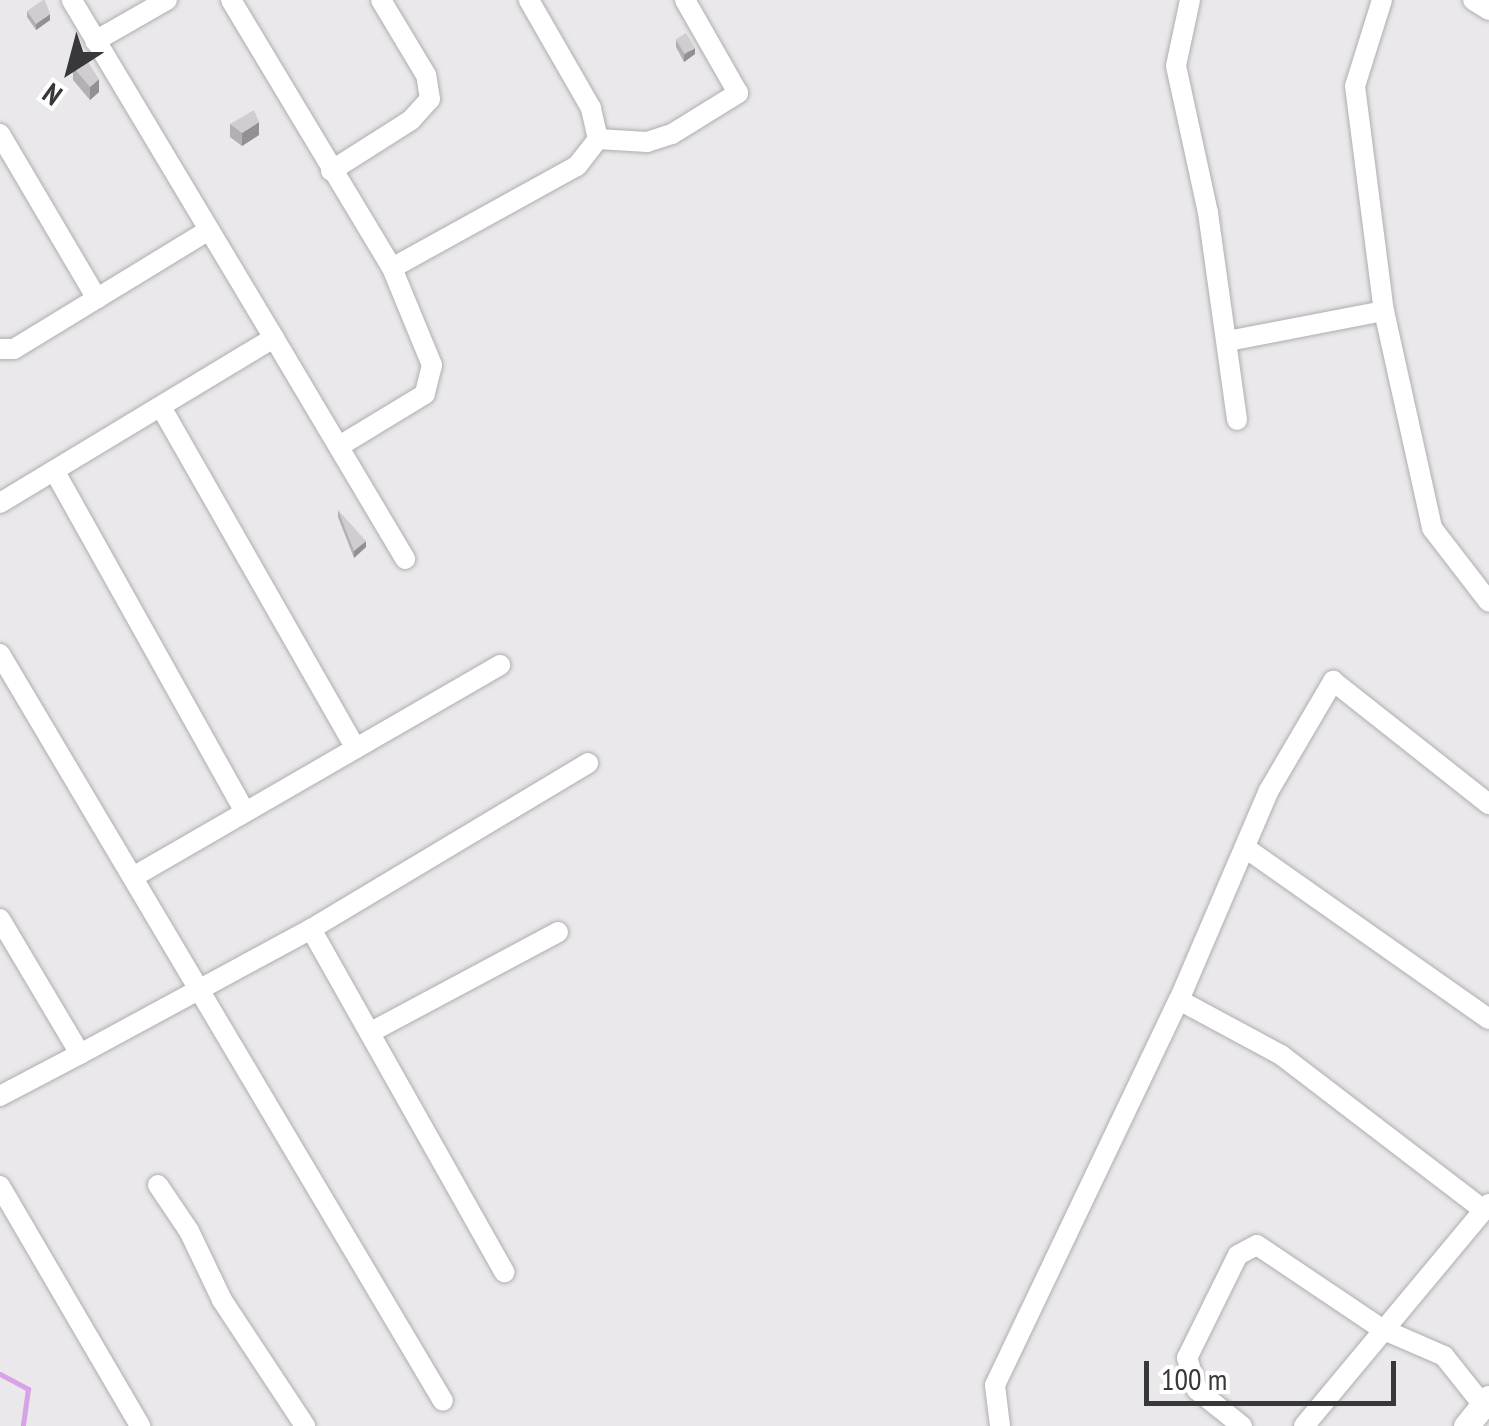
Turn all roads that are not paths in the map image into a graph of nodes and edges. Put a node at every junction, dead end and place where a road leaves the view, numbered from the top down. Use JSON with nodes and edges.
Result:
{"nodes":[{"id":1,"x":72,"y":0,"type":"edge"},
{"id":2,"x":167,"y":0,"type":"edge"},
{"id":3,"x":232,"y":0,"type":"edge"},
{"id":4,"x":381,"y":0,"type":"edge"},
{"id":5,"x":529,"y":0,"type":"edge"},
{"id":6,"x":686,"y":0,"type":"edge"},
{"id":7,"x":1190,"y":0,"type":"edge"},
{"id":8,"x":1382,"y":0,"type":"edge"},
{"id":9,"x":1473,"y":0,"type":"edge"},
{"id":10,"x":1489,"y":10,"type":"edge"},
{"id":11,"x":95,"y":41,"type":"junction"},
{"id":12,"x":0,"y":134,"type":"edge"},
{"id":13,"x":598,"y":139,"type":"junction"},
{"id":14,"x":331,"y":171,"type":"junction"},
{"id":15,"x":207,"y":231,"type":"junction"},
{"id":16,"x":392,"y":268,"type":"junction"},
{"id":17,"x":97,"y":299,"type":"junction"},
{"id":18,"x":1384,"y":311,"type":"junction"},
{"id":19,"x":274,"y":338,"type":"junction"},
{"id":20,"x":1228,"y":340,"type":"junction"},
{"id":21,"x":0,"y":349,"type":"edge"},
{"id":22,"x":162,"y":407,"type":"junction"},
{"id":23,"x":1237,"y":420,"type":"dead end"},
{"id":24,"x":341,"y":445,"type":"junction"},
{"id":25,"x":55,"y":472,"type":"junction"},
{"id":26,"x":0,"y":503,"type":"edge"},
{"id":27,"x":405,"y":559,"type":"dead end"},
{"id":28,"x":1489,"y":602,"type":"edge"},
{"id":29,"x":0,"y":654,"type":"edge"},
{"id":30,"x":500,"y":665,"type":"dead end"},
{"id":31,"x":355,"y":748,"type":"junction"},
{"id":32,"x":588,"y":763,"type":"dead end"},
{"id":33,"x":1489,"y":804,"type":"edge"},
{"id":34,"x":243,"y":808,"type":"junction"},
{"id":35,"x":1246,"y":849,"type":"junction"},
{"id":36,"x":133,"y":877,"type":"junction"},
{"id":37,"x":0,"y":918,"type":"edge"},
{"id":38,"x":311,"y":929,"type":"junction"},
{"id":39,"x":558,"y":932,"type":"dead end"},
{"id":40,"x":202,"y":994,"type":"junction"},
{"id":41,"x":1179,"y":1000,"type":"junction"},
{"id":42,"x":1489,"y":1019,"type":"edge"},
{"id":43,"x":372,"y":1032,"type":"junction"},
{"id":44,"x":80,"y":1054,"type":"junction"},
{"id":45,"x":0,"y":1096,"type":"edge"},
{"id":46,"x":0,"y":1186,"type":"edge"},
{"id":47,"x":158,"y":1186,"type":"dead end"},
{"id":48,"x":1487,"y":1207,"type":"edge"},
{"id":49,"x":504,"y":1272,"type":"dead end"},
{"id":50,"x":1382,"y":1329,"type":"junction"},
{"id":51,"x":443,"y":1401,"type":"dead end"},
{"id":52,"x":1486,"y":1402,"type":"edge"},
{"id":53,"x":140,"y":1426,"type":"edge"},
{"id":54,"x":305,"y":1426,"type":"edge"},
{"id":55,"x":1000,"y":1426,"type":"edge"},
{"id":56,"x":1242,"y":1426,"type":"edge"},
{"id":57,"x":1304,"y":1426,"type":"edge"},
{"id":58,"x":1466,"y":1426,"type":"edge"}],
"edges":[{"from":1,"to":11,"type":"street"},
{"from":2,"to":11,"type":"street"},
{"from":3,"to":14,"type":"street"},
{"from":4,"to":14,"type":"street"},
{"from":5,"to":13,"type":"street"},
{"from":6,"to":13,"type":"street"},
{"from":7,"to":20,"type":"street"},
{"from":8,"to":18,"type":"street"},
{"from":9,"to":10,"type":"street"},
{"from":11,"to":15,"type":"street"},
{"from":12,"to":17,"type":"street"},
{"from":13,"to":16,"type":"street"},
{"from":14,"to":16,"type":"street"},
{"from":15,"to":17,"type":"street"},
{"from":15,"to":19,"type":"street"},
{"from":16,"to":24,"type":"street"},
{"from":17,"to":21,"type":"street"},
{"from":18,"to":20,"type":"street"},
{"from":18,"to":28,"type":"street"},
{"from":19,"to":22,"type":"street"},
{"from":19,"to":24,"type":"street"},
{"from":20,"to":23,"type":"street"},
{"from":22,"to":25,"type":"street"},
{"from":22,"to":31,"type":"street"},
{"from":24,"to":27,"type":"street"},
{"from":25,"to":26,"type":"street"},
{"from":25,"to":34,"type":"street"},
{"from":29,"to":36,"type":"street"},
{"from":30,"to":31,"type":"street"},
{"from":31,"to":34,"type":"street"},
{"from":32,"to":38,"type":"street"},
{"from":33,"to":35,"type":"street"},
{"from":34,"to":36,"type":"street"},
{"from":35,"to":41,"type":"street"},
{"from":35,"to":42,"type":"street"},
{"from":36,"to":40,"type":"street"},
{"from":37,"to":44,"type":"street"},
{"from":38,"to":40,"type":"street"},
{"from":38,"to":43,"type":"street"},
{"from":39,"to":43,"type":"street"},
{"from":40,"to":44,"type":"street"},
{"from":40,"to":51,"type":"street"},
{"from":41,"to":48,"type":"street"},
{"from":41,"to":55,"type":"street"},
{"from":43,"to":49,"type":"street"},
{"from":44,"to":45,"type":"street"},
{"from":46,"to":53,"type":"street"},
{"from":47,"to":54,"type":"street"},
{"from":48,"to":50,"type":"street"},
{"from":50,"to":52,"type":"street"},
{"from":50,"to":56,"type":"street"},
{"from":50,"to":57,"type":"street"},
{"from":52,"to":58,"type":"main road"}]}
